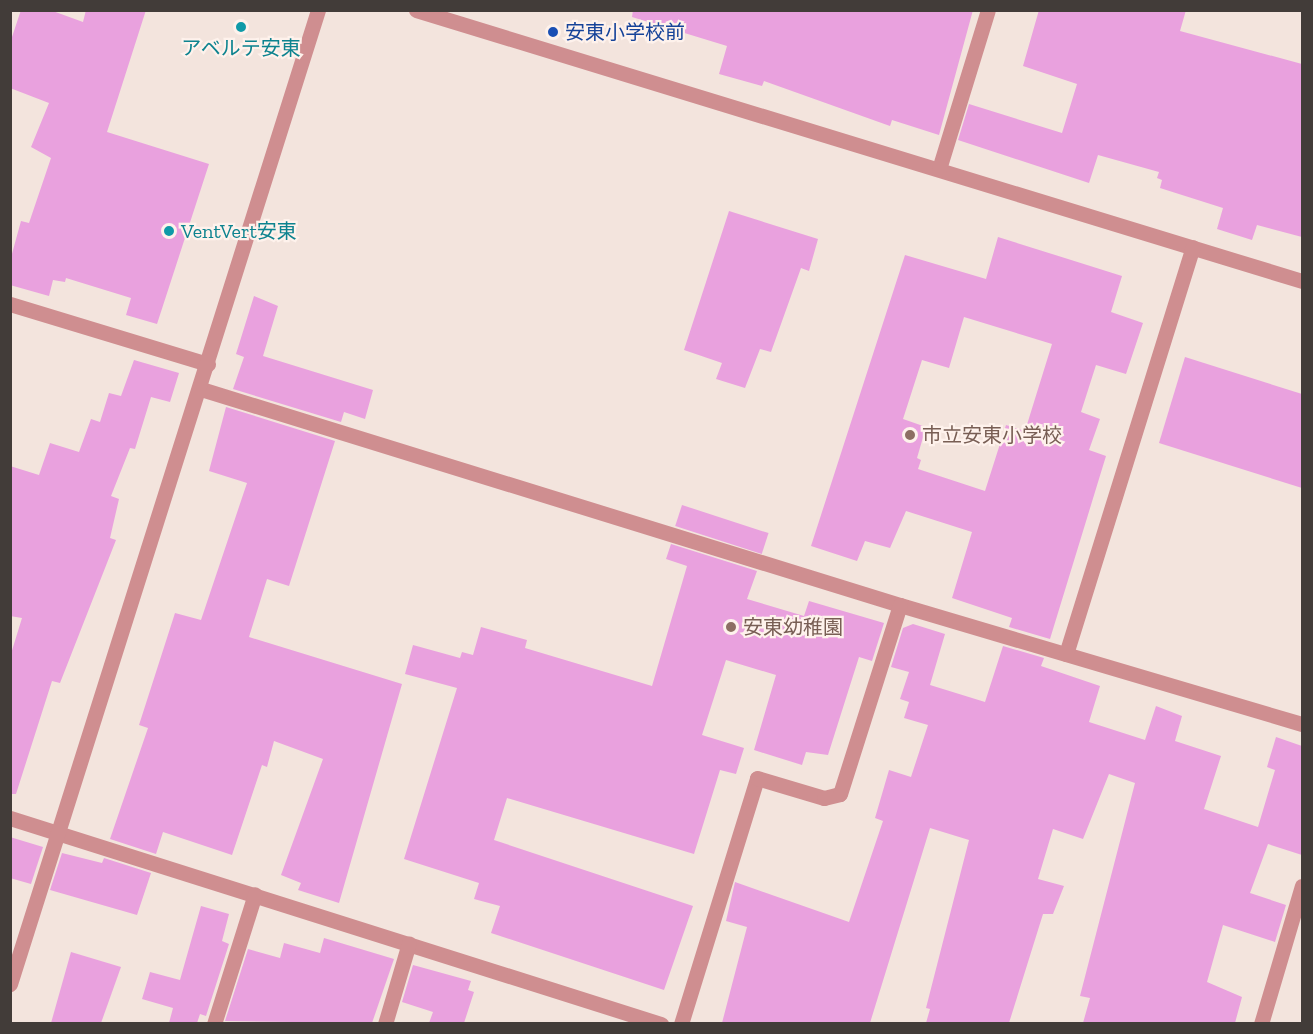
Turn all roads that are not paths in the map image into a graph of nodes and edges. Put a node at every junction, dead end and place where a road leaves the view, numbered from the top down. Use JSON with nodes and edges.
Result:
{"nodes":[{"id":1,"x":318,"y":10,"type":"edge"},
{"id":2,"x":416,"y":10,"type":"edge"},
{"id":3,"x":988,"y":10,"type":"edge"},
{"id":4,"x":939,"y":169,"type":"junction"},
{"id":5,"x":1193,"y":248,"type":"junction"},
{"id":6,"x":1302,"y":281,"type":"edge"},
{"id":7,"x":10,"y":304,"type":"edge"},
{"id":8,"x":208,"y":364,"type":"junction"},
{"id":9,"x":201,"y":389,"type":"junction"},
{"id":10,"x":900,"y":606,"type":"junction"},
{"id":11,"x":1066,"y":654,"type":"junction"},
{"id":12,"x":1302,"y":724,"type":"edge"},
{"id":13,"x":10,"y":818,"type":"edge"},
{"id":14,"x":57,"y":833,"type":"junction"},
{"id":15,"x":1302,"y":886,"type":"edge"},
{"id":16,"x":255,"y":894,"type":"junction"},
{"id":17,"x":409,"y":943,"type":"junction"},
{"id":18,"x":10,"y":984,"type":"edge"},
{"id":19,"x":214,"y":1023,"type":"edge"},
{"id":20,"x":385,"y":1023,"type":"edge"},
{"id":21,"x":661,"y":1023,"type":"edge"},
{"id":22,"x":681,"y":1023,"type":"edge"},
{"id":23,"x":1260,"y":1023,"type":"edge"}],
"edges":[{"from":1,"to":8,"type":"street"},
{"from":2,"to":4,"type":"street"},
{"from":3,"to":4,"type":"street"},
{"from":4,"to":5,"type":"street"},
{"from":5,"to":6,"type":"street"},
{"from":5,"to":11,"type":"street"},
{"from":7,"to":8,"type":"street"},
{"from":8,"to":9,"type":"street"},
{"from":9,"to":10,"type":"street"},
{"from":9,"to":14,"type":"street"},
{"from":10,"to":11,"type":"street"},
{"from":10,"to":22,"type":"street"},
{"from":11,"to":12,"type":"street"},
{"from":13,"to":14,"type":"street"},
{"from":14,"to":16,"type":"street"},
{"from":14,"to":18,"type":"street"},
{"from":15,"to":23,"type":"street"},
{"from":16,"to":17,"type":"street"},
{"from":16,"to":19,"type":"street"},
{"from":17,"to":20,"type":"street"},
{"from":17,"to":21,"type":"street"}]}
